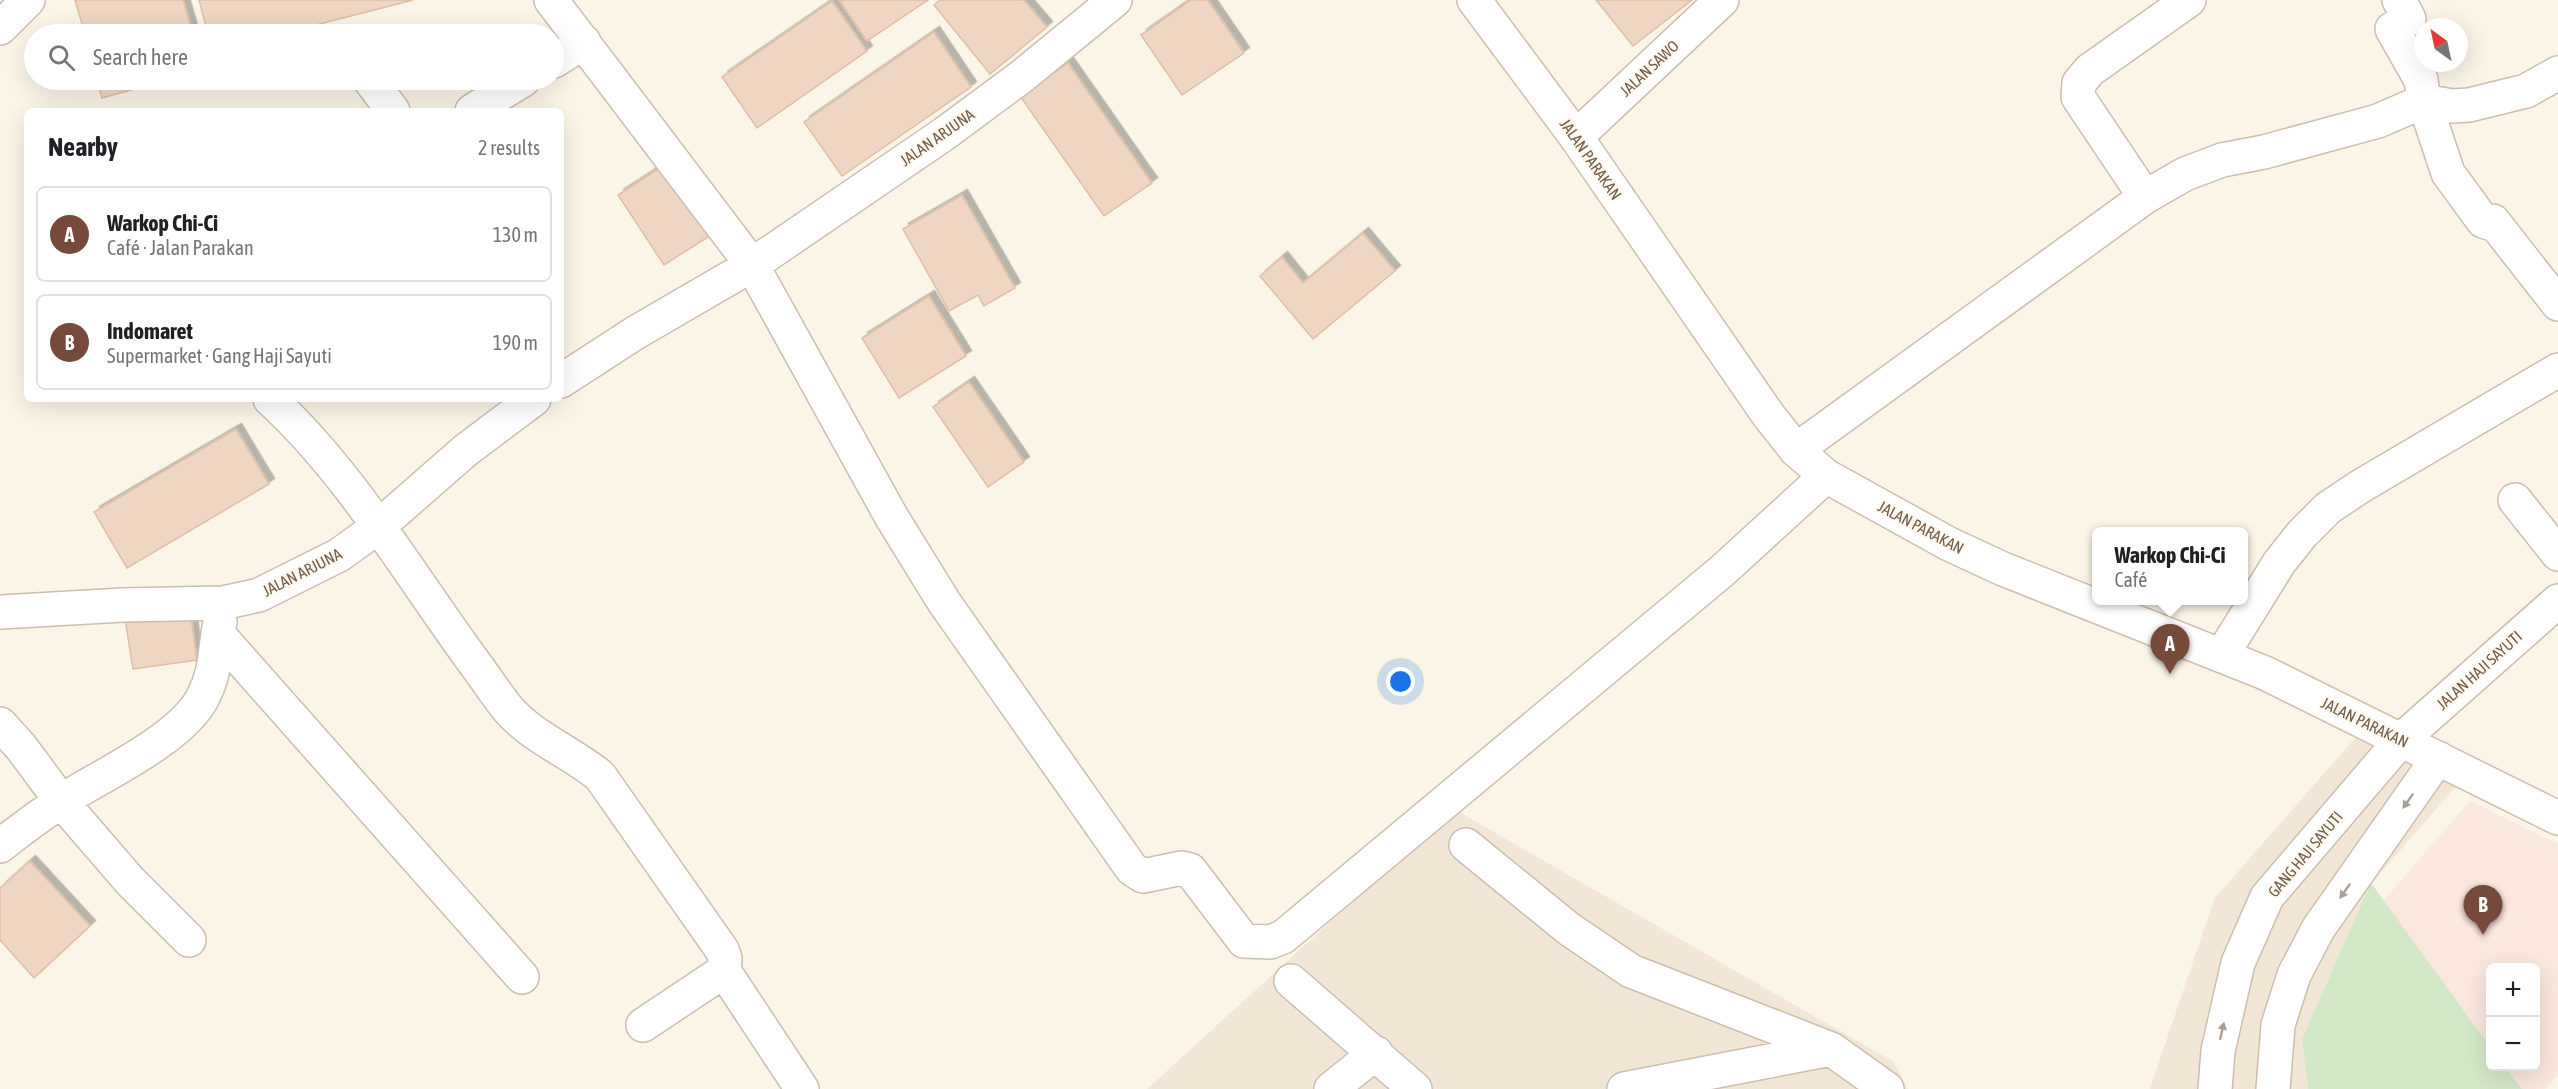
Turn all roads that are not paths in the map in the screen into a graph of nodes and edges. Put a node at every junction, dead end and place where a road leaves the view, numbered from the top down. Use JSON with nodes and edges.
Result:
{"nodes":[{"id":1,"x":28,"y":0,"type":"edge"},
{"id":2,"x":551,"y":0,"type":"edge"},
{"id":3,"x":1115,"y":0,"type":"edge"},
{"id":4,"x":1474,"y":0,"type":"edge"},
{"id":5,"x":1722,"y":0,"type":"edge"},
{"id":6,"x":2189,"y":0,"type":"edge"},
{"id":7,"x":2399,"y":0,"type":"edge"},
{"id":8,"x":0,"y":28,"type":"edge"},
{"id":9,"x":584,"y":42,"type":"junction"},
{"id":10,"x":564,"y":55,"type":"edge"},
{"id":11,"x":2558,"y":73,"type":"edge"},
{"id":12,"x":377,"y":90,"type":"edge"},
{"id":13,"x":507,"y":90,"type":"edge"},
{"id":14,"x":2424,"y":101,"type":"junction"},
{"id":15,"x":391,"y":108,"type":"edge"},
{"id":16,"x":477,"y":108,"type":"edge"},
{"id":17,"x":1576,"y":136,"type":"junction"},
{"id":18,"x":2145,"y":197,"type":"junction"},
{"id":19,"x":752,"y":265,"type":"junction"},
{"id":20,"x":2558,"y":304,"type":"edge"},
{"id":21,"x":2558,"y":370,"type":"edge"},
{"id":22,"x":564,"y":379,"type":"edge"},
{"id":23,"x":273,"y":402,"type":"edge"},
{"id":24,"x":530,"y":402,"type":"edge"},
{"id":25,"x":1796,"y":450,"type":"junction"},
{"id":26,"x":1826,"y":476,"type":"junction"},
{"id":27,"x":2515,"y":500,"type":"dead end"},
{"id":28,"x":378,"y":526,"type":"junction"},
{"id":29,"x":2558,"y":554,"type":"edge"},
{"id":30,"x":2558,"y":600,"type":"edge"},
{"id":31,"x":2092,"y":603,"type":"edge"},
{"id":32,"x":2096,"y":605,"type":"edge"},
{"id":33,"x":0,"y":612,"type":"edge"},
{"id":34,"x":220,"y":618,"type":"junction"},
{"id":35,"x":2222,"y":655,"type":"junction"},
{"id":36,"x":0,"y":724,"type":"edge"},
{"id":37,"x":2401,"y":740,"type":"junction"},
{"id":38,"x":2438,"y":758,"type":"junction"},
{"id":39,"x":61,"y":801,"type":"junction"},
{"id":40,"x":2558,"y":818,"type":"edge"},
{"id":41,"x":1466,"y":844,"type":"dead end"},
{"id":42,"x":0,"y":846,"type":"edge"},
{"id":43,"x":189,"y":940,"type":"dead end"},
{"id":44,"x":724,"y":970,"type":"junction"},
{"id":45,"x":522,"y":977,"type":"dead end"},
{"id":46,"x":1291,"y":981,"type":"dead end"},
{"id":47,"x":643,"y":1025,"type":"dead end"},
{"id":48,"x":1831,"y":1049,"type":"junction"},
{"id":49,"x":1376,"y":1053,"type":"junction"},
{"id":50,"x":802,"y":1089,"type":"edge"},
{"id":51,"x":1331,"y":1089,"type":"edge"},
{"id":52,"x":1415,"y":1089,"type":"edge"},
{"id":53,"x":1624,"y":1089,"type":"edge"},
{"id":54,"x":1887,"y":1089,"type":"edge"},
{"id":55,"x":2215,"y":1089,"type":"edge"},
{"id":56,"x":2274,"y":1089,"type":"edge"}],
"edges":[{"from":1,"to":8,"type":"street"},
{"from":2,"to":9,"type":"street"},
{"from":3,"to":19,"type":"street","name":"JALAN ARJUNA"},
{"from":4,"to":17,"type":"street","name":"JALAN PARAKAN"},
{"from":5,"to":17,"type":"street","name":"JALAN SAWO"},
{"from":6,"to":18,"type":"street"},
{"from":7,"to":14,"type":"street"},
{"from":9,"to":10,"type":"street"},
{"from":9,"to":19,"type":"street"},
{"from":11,"to":14,"type":"street"},
{"from":12,"to":15,"type":"street"},
{"from":13,"to":16,"type":"street"},
{"from":14,"to":18,"type":"street"},
{"from":14,"to":20,"type":"street"},
{"from":17,"to":25,"type":"street","name":"JALAN PARAKAN"},
{"from":18,"to":25,"type":"street"},
{"from":19,"to":22,"type":"street","name":"JALAN ARJUNA"},
{"from":19,"to":26,"type":"street"},
{"from":21,"to":35,"type":"street"},
{"from":23,"to":28,"type":"street"},
{"from":24,"to":28,"type":"street","name":"JALAN ARJUNA"},
{"from":25,"to":26,"type":"street","name":"JALAN PARAKAN"},
{"from":26,"to":31,"type":"street","name":"JALAN PARAKAN"},
{"from":27,"to":29,"type":"street"},
{"from":28,"to":34,"type":"street","name":"JALAN ARJUNA"},
{"from":28,"to":44,"type":"street"},
{"from":30,"to":37,"type":"street","name":"JALAN HAJI SAYUTI"},
{"from":32,"to":35,"type":"street","name":"JALAN PARAKAN"},
{"from":33,"to":34,"type":"street","name":"JALAN ARJUNA"},
{"from":34,"to":39,"type":"street"},
{"from":34,"to":45,"type":"street"},
{"from":35,"to":37,"type":"street","name":"JALAN PARAKAN"},
{"from":36,"to":39,"type":"street"},
{"from":37,"to":38,"type":"street","name":"JALAN PARAKAN"},
{"from":55,"to":37,"type":"street","name":"GANG HAJI SAYUTI","one_way":true},
{"from":38,"to":40,"type":"street","name":"JALAN PARAKAN"},
{"from":38,"to":56,"type":"street","one_way":true},
{"from":39,"to":42,"type":"street"},
{"from":39,"to":43,"type":"street"},
{"from":41,"to":48,"type":"street"},
{"from":44,"to":47,"type":"street"},
{"from":44,"to":50,"type":"street"},
{"from":46,"to":49,"type":"street"},
{"from":48,"to":53,"type":"street"},
{"from":48,"to":54,"type":"street"},
{"from":49,"to":51,"type":"street"},
{"from":49,"to":52,"type":"street"}]}
